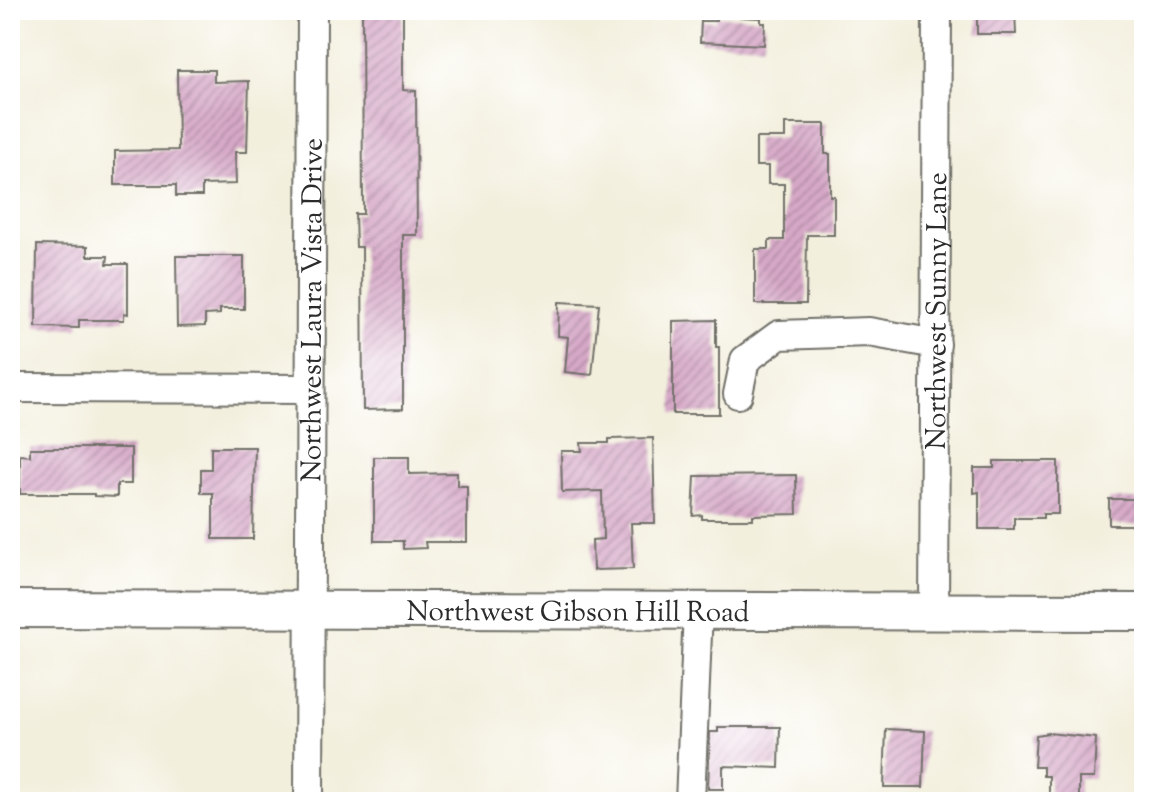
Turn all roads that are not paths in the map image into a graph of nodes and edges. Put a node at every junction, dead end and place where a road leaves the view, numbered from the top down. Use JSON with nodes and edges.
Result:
{"nodes":[{"id":1,"x":312,"y":10,"type":"edge"},
{"id":2,"x":937,"y":10,"type":"edge"},
{"id":3,"x":936,"y":344,"type":"junction"},
{"id":4,"x":10,"y":388,"type":"edge"},
{"id":5,"x":310,"y":389,"type":"junction"},
{"id":6,"x":738,"y":394,"type":"dead end"},
{"id":7,"x":10,"y":609,"type":"edge"},
{"id":8,"x":311,"y":610,"type":"junction"},
{"id":9,"x":698,"y":610,"type":"junction"},
{"id":10,"x":934,"y":611,"type":"junction"},
{"id":11,"x":1144,"y":612,"type":"edge"},
{"id":12,"x":309,"y":802,"type":"edge"},
{"id":13,"x":690,"y":802,"type":"edge"}],
"edges":[{"from":1,"to":5,"type":"street","name":"Northwest Laura Vista Drive"},
{"from":2,"to":3,"type":"street","name":"Northwest Sunny Lane"},
{"from":3,"to":6,"type":"street"},
{"from":3,"to":10,"type":"street","name":"Northwest Sunny Lane"},
{"from":4,"to":5,"type":"street"},
{"from":5,"to":8,"type":"street","name":"Northwest Laura Vista Drive"},
{"from":7,"to":8,"type":"main road","name":"Northwest Gibson Hill Road"},
{"from":8,"to":9,"type":"main road","name":"Northwest Gibson Hill Road"},
{"from":8,"to":12,"type":"street","name":"Northwest Laura Vista Drive"},
{"from":9,"to":10,"type":"main road","name":"Northwest Gibson Hill Road"},
{"from":9,"to":13,"type":"street"},
{"from":10,"to":11,"type":"main road","name":"Northwest Gibson Hill Road"}]}
